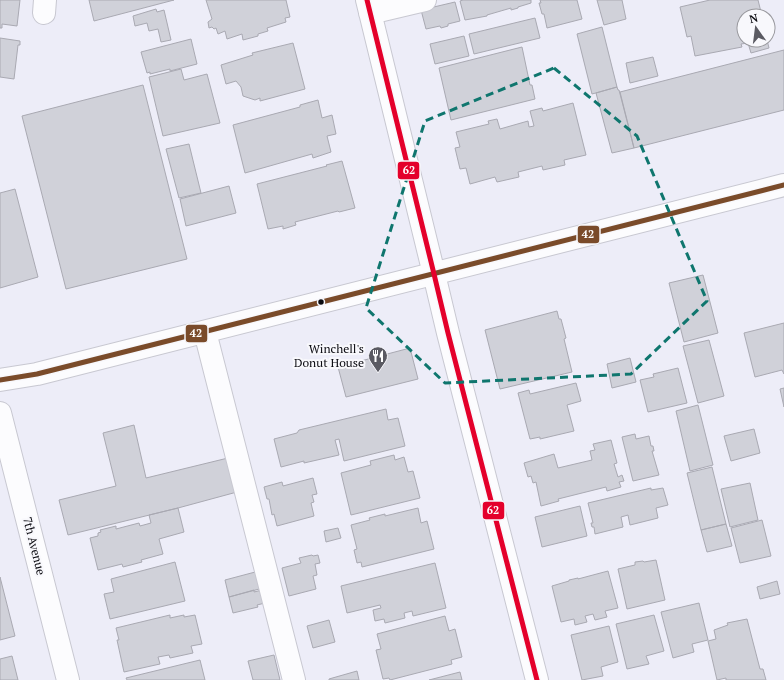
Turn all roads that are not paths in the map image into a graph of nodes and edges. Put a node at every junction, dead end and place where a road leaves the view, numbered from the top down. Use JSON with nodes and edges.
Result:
{"nodes":[{"id":1,"x":425,"y":0,"type":"edge"},
{"id":2,"x":368,"y":6,"type":"edge"},
{"id":3,"x":784,"y":185,"type":"edge"},
{"id":4,"x":434,"y":274,"type":"junction"},
{"id":5,"x":205,"y":332,"type":"junction"},
{"id":6,"x":0,"y":380,"type":"edge"},
{"id":7,"x":0,"y":413,"type":"edge"},
{"id":8,"x":68,"y":680,"type":"edge"},
{"id":9,"x":294,"y":680,"type":"edge"},
{"id":10,"x":536,"y":680,"type":"edge"}],
"edges":[{"from":1,"to":2,"type":"street"},
{"from":2,"to":4,"type":"street"},
{"from":3,"to":4,"type":"street"},
{"from":4,"to":5,"type":"street"},
{"from":4,"to":10,"type":"street"},
{"from":5,"to":6,"type":"street"},
{"from":5,"to":9,"type":"street"},
{"from":7,"to":8,"type":"street","name":"7th Avenue"}]}
